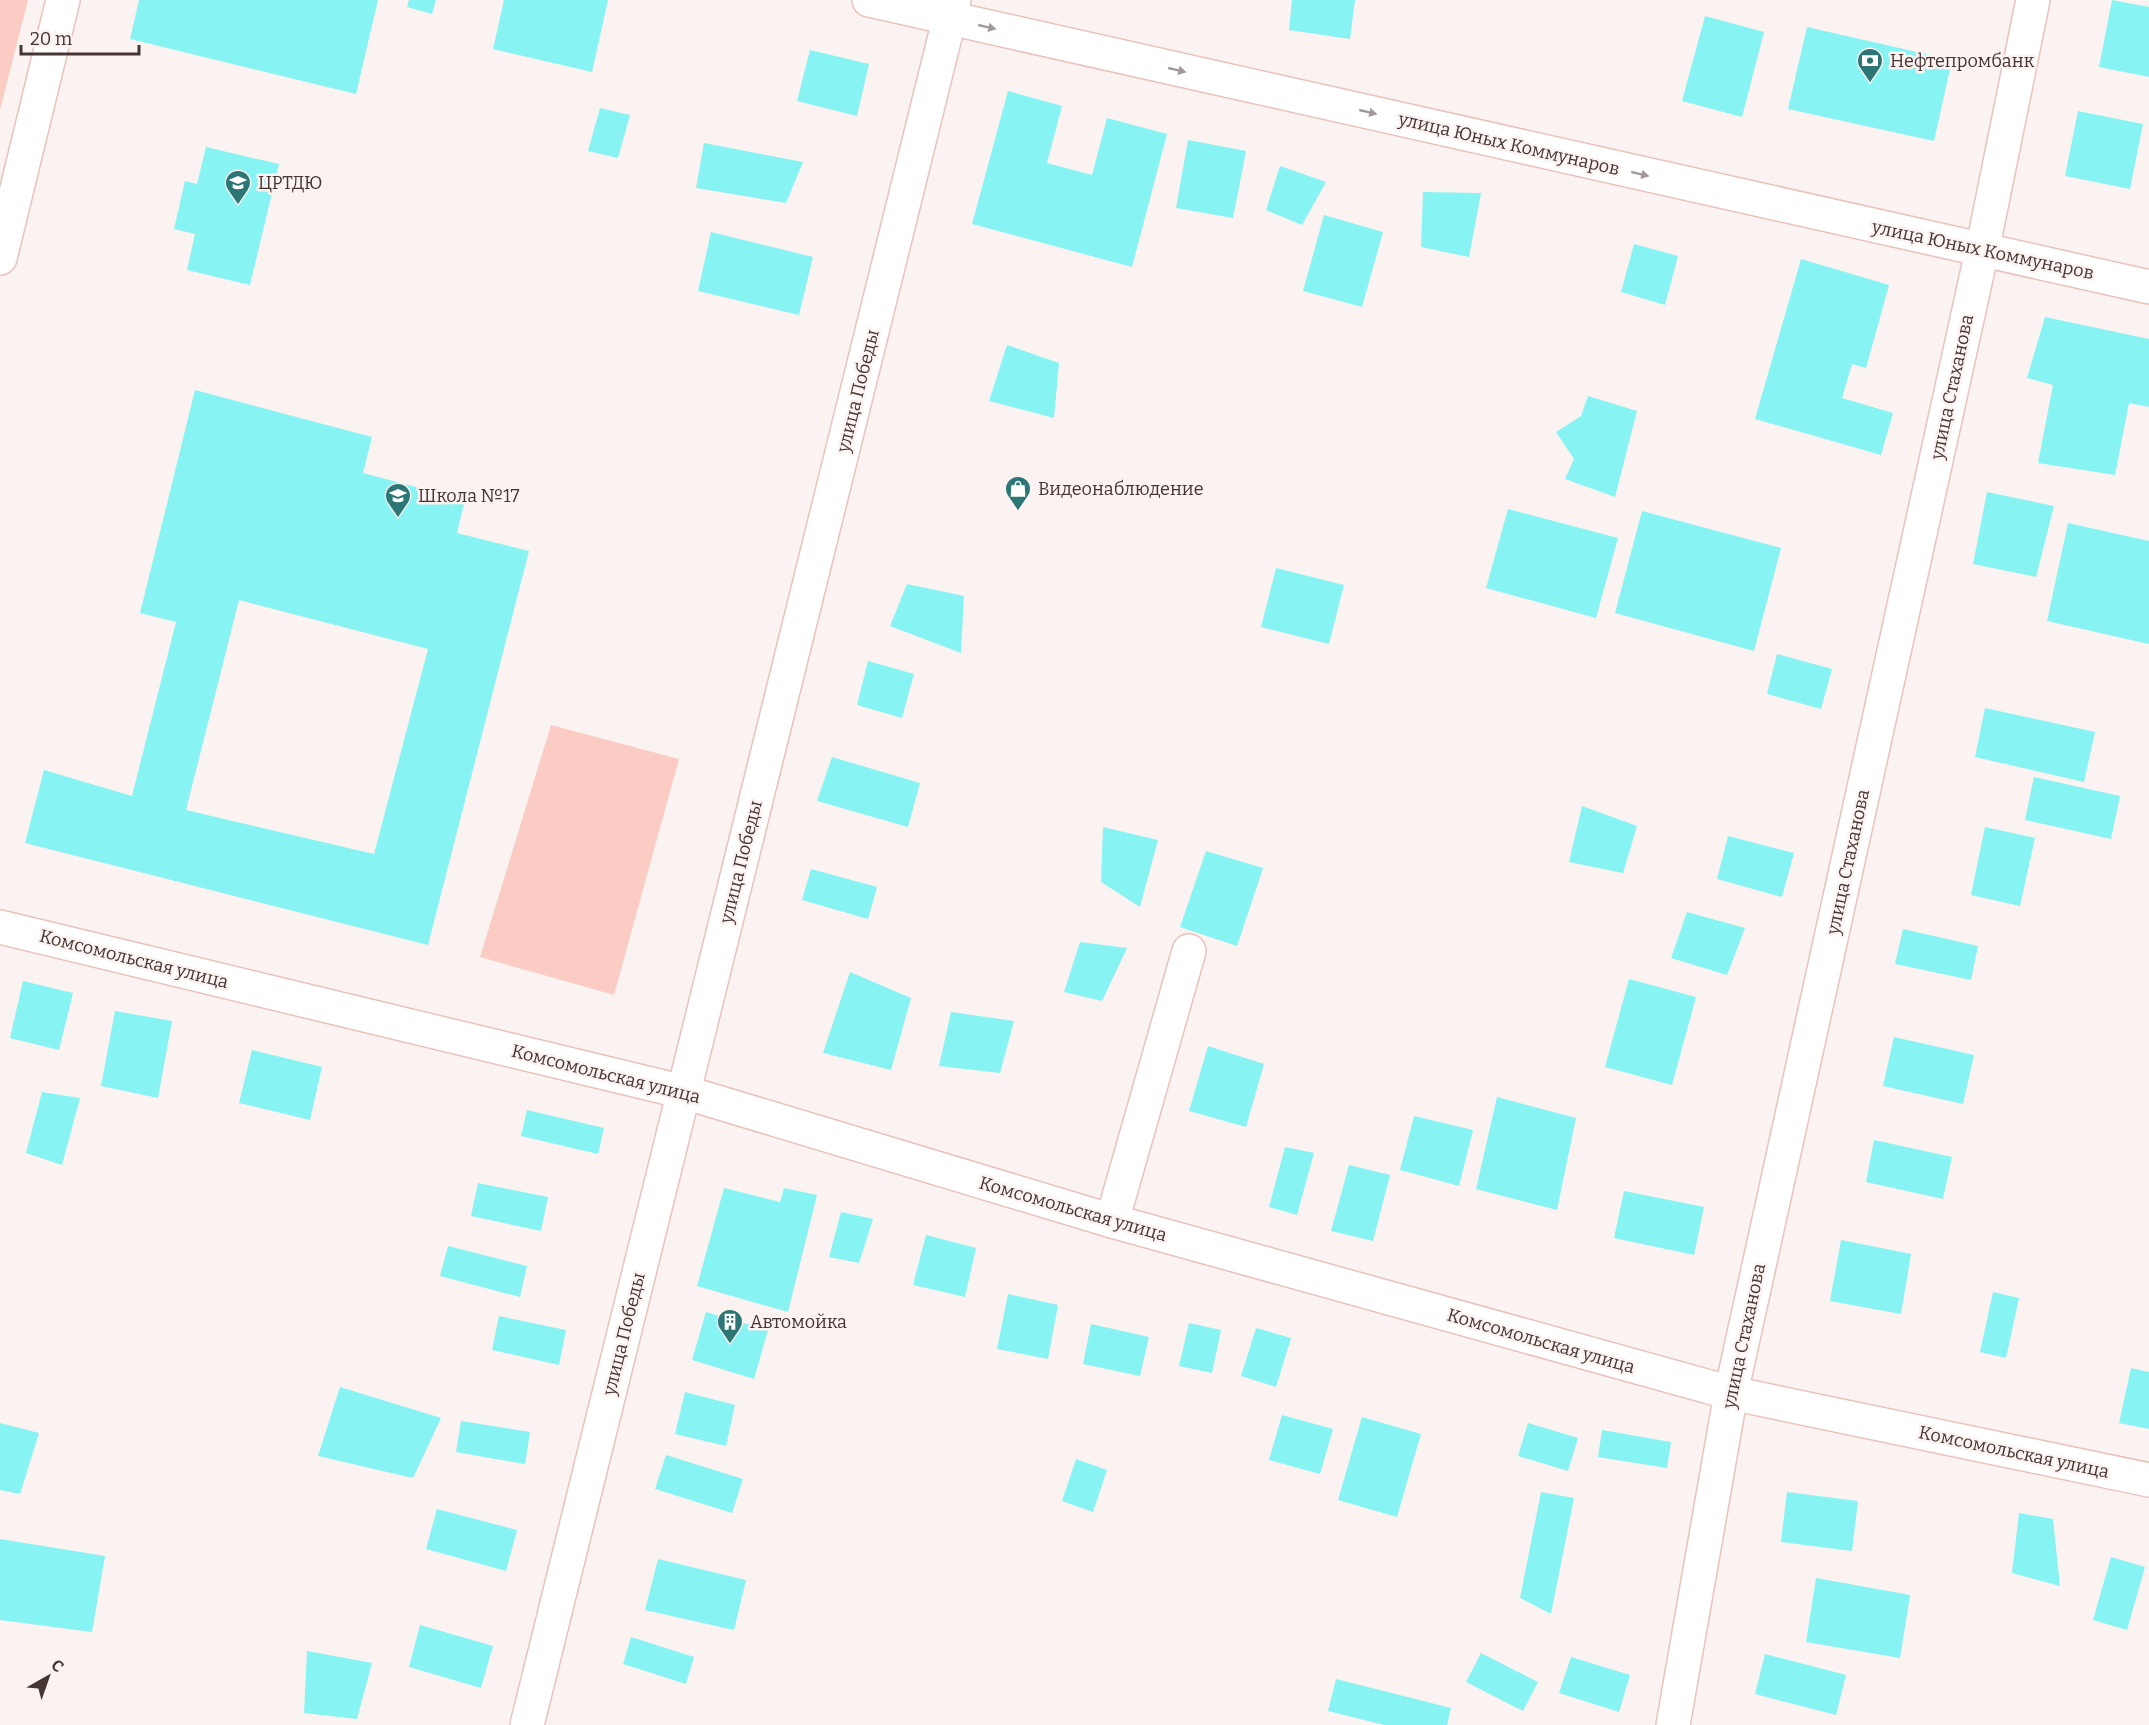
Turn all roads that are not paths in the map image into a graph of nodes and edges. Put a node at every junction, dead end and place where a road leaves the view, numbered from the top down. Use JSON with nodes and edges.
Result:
{"nodes":[{"id":1,"x":63,"y":0,"type":"edge"},
{"id":2,"x":869,"y":0,"type":"edge"},
{"id":3,"x":2033,"y":0,"type":"edge"},
{"id":4,"x":952,"y":9,"type":"edge"},
{"id":5,"x":1983,"y":250,"type":"junction"},
{"id":6,"x":0,"y":258,"type":"edge"},
{"id":7,"x":2149,"y":287,"type":"edge"},
{"id":8,"x":0,"y":927,"type":"edge"},
{"id":9,"x":1189,"y":951,"type":"dead end"},
{"id":10,"x":684,"y":1092,"type":"junction"},
{"id":11,"x":1112,"y":1221,"type":"junction"},
{"id":12,"x":1731,"y":1393,"type":"junction"},
{"id":13,"x":2149,"y":1480,"type":"edge"},
{"id":14,"x":527,"y":1725,"type":"edge"},
{"id":15,"x":1673,"y":1725,"type":"edge"}],
"edges":[{"from":1,"to":6,"type":"street"},
{"from":2,"to":4,"type":"street","name":"улица Юных Коммунаров"},
{"from":3,"to":5,"type":"street","name":"улица Стаханова"},
{"from":4,"to":5,"type":"street","name":"улица Юных Коммунаров","one_way":true},
{"from":4,"to":10,"type":"street","name":"улица Победы"},
{"from":5,"to":7,"type":"street","name":"улица Юных Коммунаров"},
{"from":5,"to":12,"type":"street","name":"улица Стаханова"},
{"from":8,"to":10,"type":"street","name":"Комсомольская улица"},
{"from":9,"to":11,"type":"street"},
{"from":10,"to":11,"type":"street","name":"Комсомольская улица"},
{"from":10,"to":14,"type":"street","name":"улица Победы"},
{"from":11,"to":12,"type":"street","name":"Комсомольская улица"},
{"from":12,"to":13,"type":"street","name":"Комсомольская улица"},
{"from":12,"to":15,"type":"street","name":"улица Стаханова"}]}
